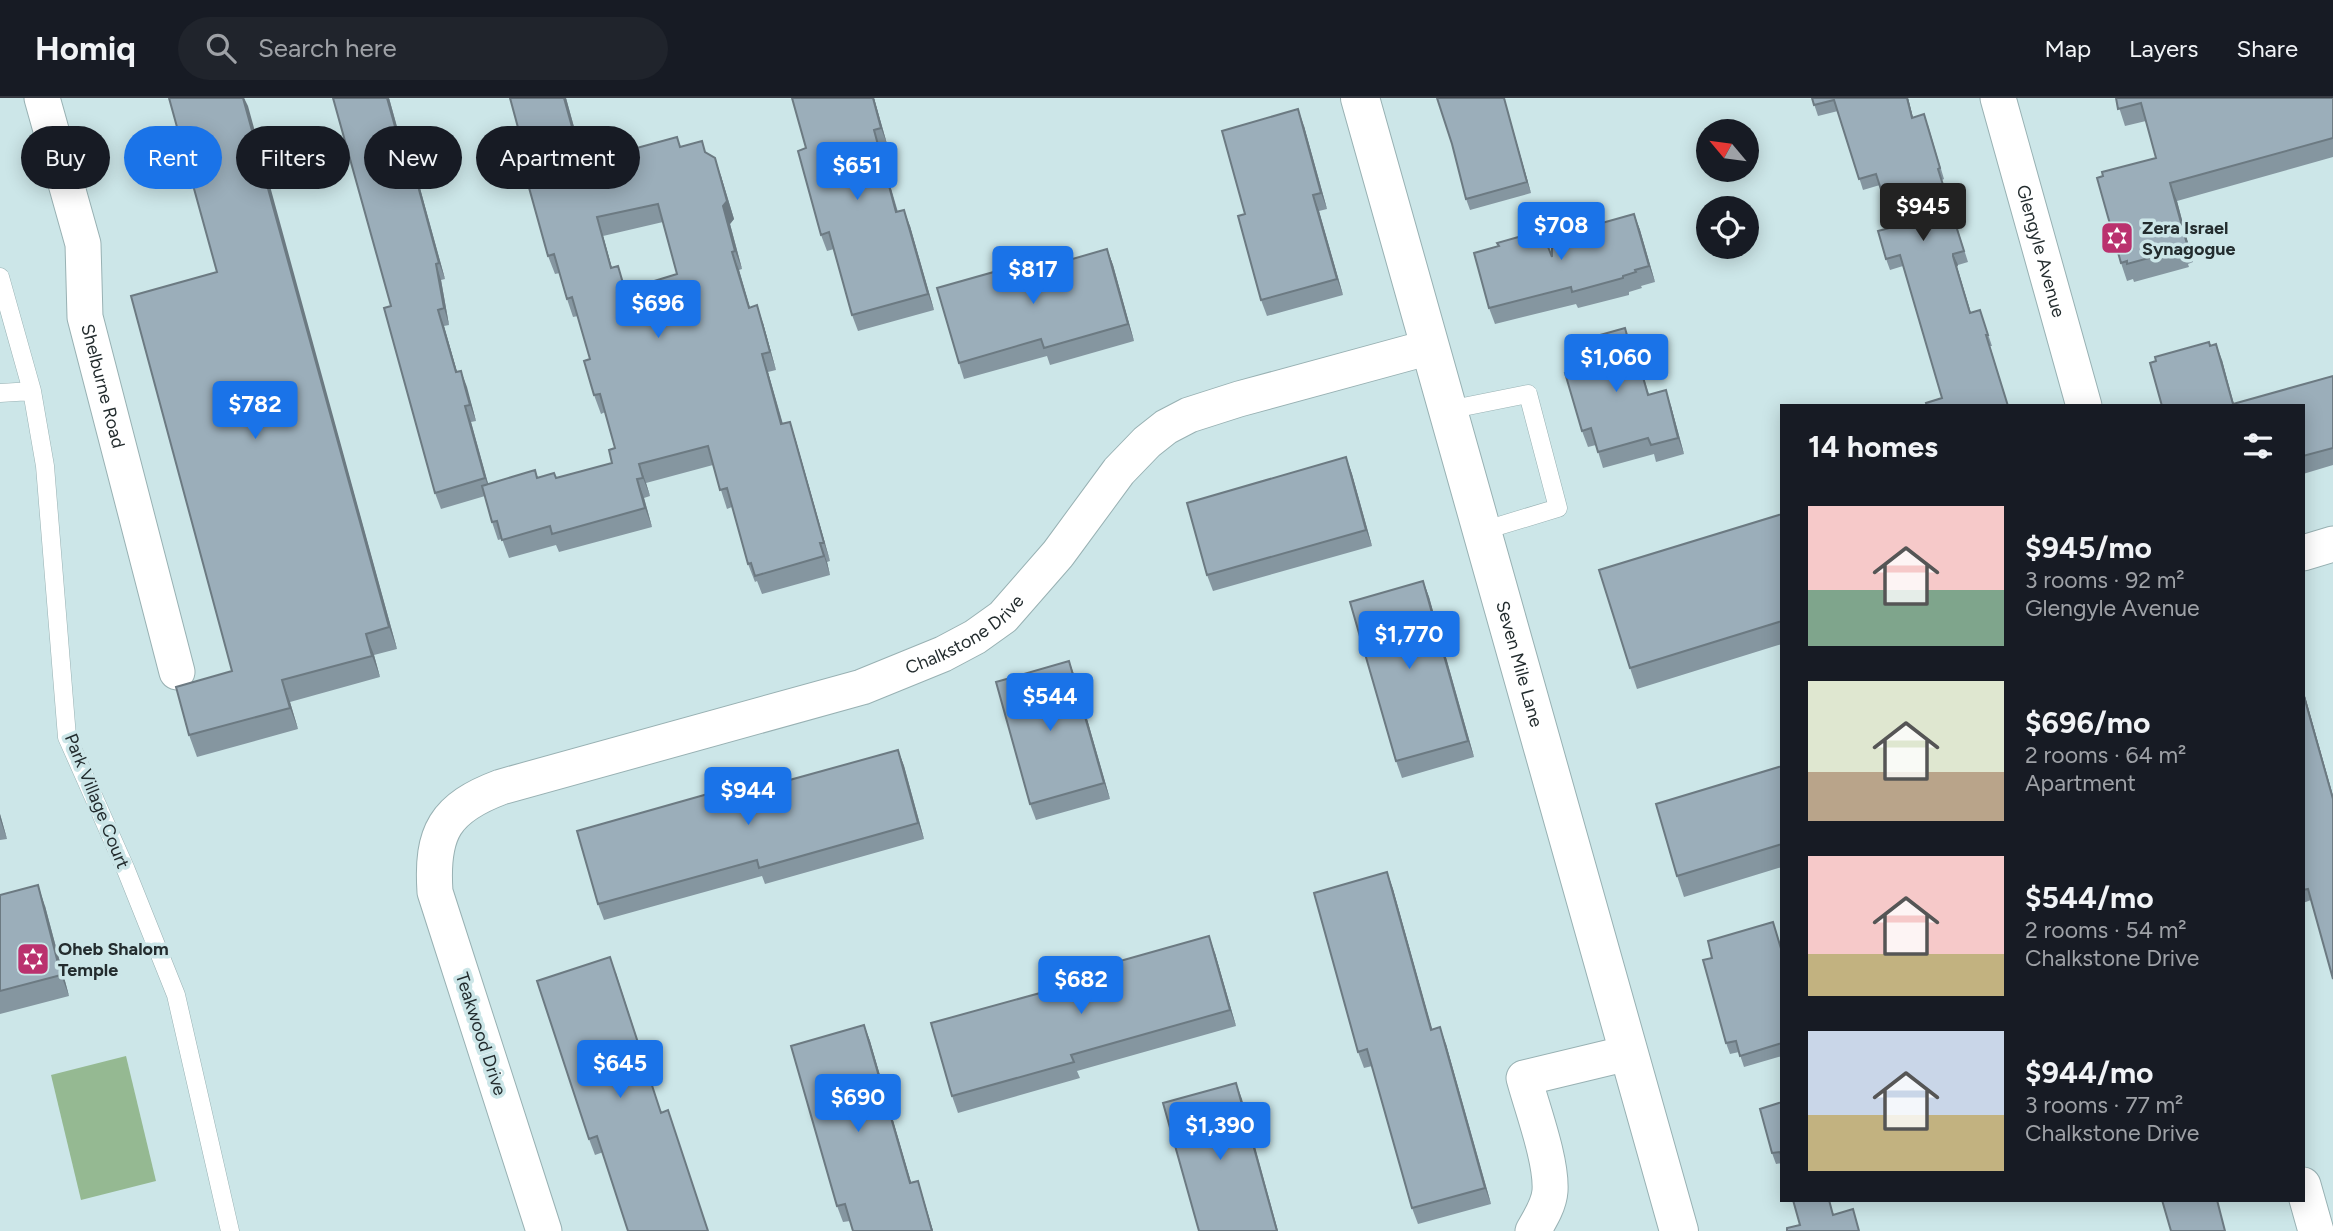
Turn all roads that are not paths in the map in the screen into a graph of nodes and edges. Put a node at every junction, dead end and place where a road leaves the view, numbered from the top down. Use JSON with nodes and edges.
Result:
{"nodes":[{"id":1,"x":42,"y":98,"type":"edge"},
{"id":2,"x":1360,"y":98,"type":"edge"},
{"id":3,"x":1998,"y":98,"type":"edge"},
{"id":4,"x":0,"y":277,"type":"edge"},
{"id":5,"x":1430,"y":347,"type":"junction"},
{"id":6,"x":32,"y":391,"type":"junction"},
{"id":7,"x":0,"y":393,"type":"edge"},
{"id":8,"x":2083,"y":404,"type":"edge"},
{"id":9,"x":1448,"y":410,"type":"junction"},
{"id":10,"x":1482,"y":531,"type":"junction"},
{"id":11,"x":2333,"y":544,"type":"edge"},
{"id":12,"x":2305,"y":552,"type":"edge"},
{"id":13,"x":177,"y":673,"type":"dead end"},
{"id":14,"x":440,"y":836,"type":"joint"},
{"id":15,"x":1628,"y":1054,"type":"junction"},
{"id":16,"x":2305,"y":1192,"type":"edge"},
{"id":17,"x":230,"y":1231,"type":"edge"},
{"id":18,"x":544,"y":1231,"type":"edge"},
{"id":19,"x":1533,"y":1231,"type":"edge"},
{"id":20,"x":1679,"y":1231,"type":"edge"},
{"id":21,"x":2316,"y":1231,"type":"edge"}],
"edges":[{"from":1,"to":13,"type":"street","name":"Shelburne Road"},
{"from":2,"to":5,"type":"street","name":"Seven Mile Lane"},
{"from":3,"to":8,"type":"street","name":"Glengyle Avenue"},
{"from":4,"to":6,"type":"lane","name":"Park Village Court"},
{"from":5,"to":9,"type":"street","name":"Seven Mile Lane"},
{"from":5,"to":14,"type":"street","name":"Chalkstone Drive"},
{"from":6,"to":7,"type":"lane"},
{"from":6,"to":17,"type":"lane","name":"Park Village Court"},
{"from":9,"to":10,"type":"street","name":"Seven Mile Lane"},
{"from":9,"to":10,"type":"lane"},
{"from":10,"to":15,"type":"street","name":"Seven Mile Lane"},
{"from":11,"to":12,"type":"street"},
{"from":14,"to":18,"type":"street","name":"Teakwood Drive"},
{"from":15,"to":19,"type":"street"},
{"from":15,"to":20,"type":"street","name":"Seven Mile Lane"},
{"from":16,"to":21,"type":"street"}]}
